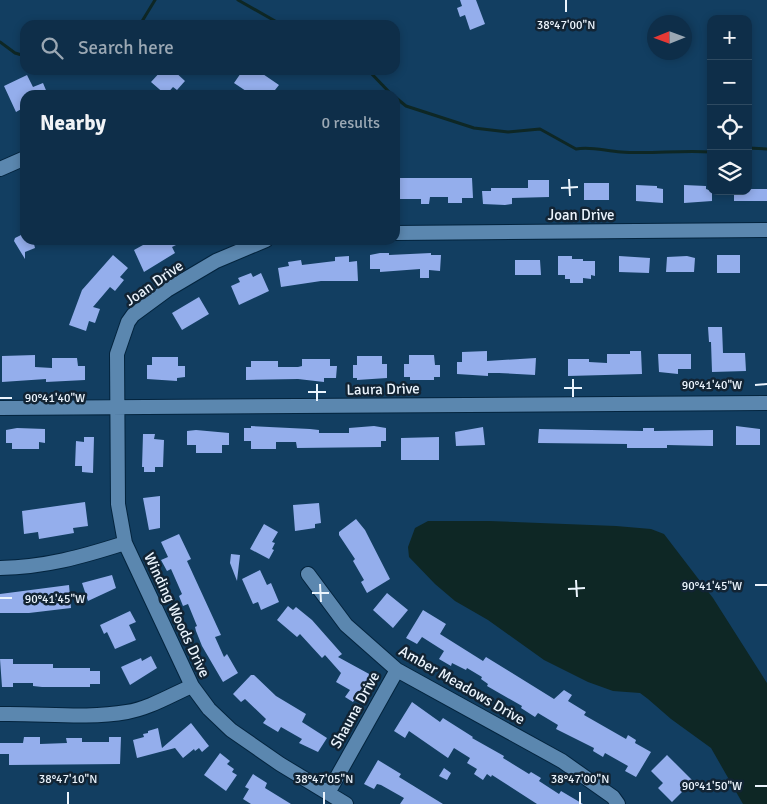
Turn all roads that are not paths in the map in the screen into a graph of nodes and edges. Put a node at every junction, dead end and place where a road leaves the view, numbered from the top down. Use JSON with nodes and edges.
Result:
{"nodes":[{"id":1,"x":20,"y":160,"type":"edge"},
{"id":2,"x":0,"y":169,"type":"edge"},
{"id":3,"x":767,"y":230,"type":"edge"},
{"id":4,"x":400,"y":233,"type":"edge"},
{"id":5,"x":254,"y":245,"type":"edge"},
{"id":6,"x":767,"y":403,"type":"edge"},
{"id":7,"x":0,"y":408,"type":"edge"},
{"id":8,"x":117,"y":409,"type":"junction"},
{"id":9,"x":125,"y":543,"type":"junction"},
{"id":10,"x":0,"y":568,"type":"edge"},
{"id":11,"x":308,"y":574,"type":"dead end"},
{"id":12,"x":397,"y":670,"type":"junction"},
{"id":13,"x":192,"y":686,"type":"junction"},
{"id":14,"x":0,"y":714,"type":"edge"},
{"id":15,"x":328,"y":793,"type":"junction"},
{"id":16,"x":346,"y":804,"type":"edge"},
{"id":17,"x":618,"y":804,"type":"edge"}],
"edges":[{"from":1,"to":2,"type":"street"},
{"from":3,"to":4,"type":"street","name":"Joan Drive"},
{"from":5,"to":8,"type":"street","name":"Joan Drive"},
{"from":6,"to":8,"type":"street","name":"Laura Drive"},
{"from":7,"to":8,"type":"street","name":"Laura Drive"},
{"from":8,"to":9,"type":"street","name":"Joan Drive"},
{"from":9,"to":10,"type":"street"},
{"from":9,"to":13,"type":"street","name":"Winding Woods Drive"},
{"from":11,"to":12,"type":"street","name":"Amber Meadows Drive"},
{"from":12,"to":15,"type":"street","name":"Shauna Drive"},
{"from":12,"to":17,"type":"street","name":"Amber Meadows Drive"},
{"from":13,"to":14,"type":"street"},
{"from":13,"to":15,"type":"street","name":"Winding Woods Drive"},
{"from":15,"to":16,"type":"street","name":"Winding Woods Drive"}]}
